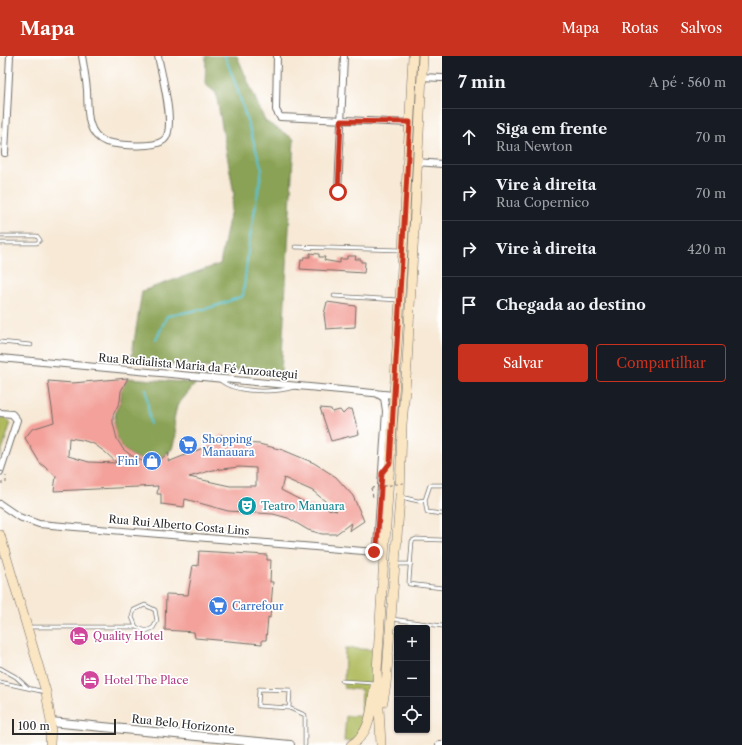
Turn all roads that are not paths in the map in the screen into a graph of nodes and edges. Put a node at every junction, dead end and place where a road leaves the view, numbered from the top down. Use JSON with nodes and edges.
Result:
{"nodes":[{"id":1,"x":10,"y":56,"type":"edge"},
{"id":2,"x":82,"y":56,"type":"edge"},
{"id":3,"x":158,"y":56,"type":"edge"},
{"id":4,"x":277,"y":56,"type":"edge"},
{"id":5,"x":344,"y":56,"type":"edge"},
{"id":6,"x":413,"y":56,"type":"edge"},
{"id":7,"x":423,"y":56,"type":"edge"},
{"id":8,"x":421,"y":77,"type":"junction"},
{"id":9,"x":442,"y":78,"type":"edge"},
{"id":10,"x":341,"y":121,"type":"junction"},
{"id":11,"x":410,"y":122,"type":"junction"},
{"id":12,"x":5,"y":153,"type":"dead end"},
{"id":13,"x":417,"y":162,"type":"junction"},
{"id":14,"x":442,"y":164,"type":"edge"},
{"id":15,"x":338,"y":192,"type":"dead end"},
{"id":16,"x":0,"y":236,"type":"edge"},
{"id":17,"x":0,"y":243,"type":"edge"},
{"id":18,"x":295,"y":247,"type":"dead end"},
{"id":19,"x":403,"y":250,"type":"junction"},
{"id":20,"x":334,"y":296,"type":"dead end"},
{"id":21,"x":400,"y":300,"type":"junction"},
{"id":22,"x":0,"y":342,"type":"edge"},
{"id":23,"x":31,"y":345,"type":"dead end"},
{"id":24,"x":0,"y":358,"type":"edge"},
{"id":25,"x":376,"y":392,"type":"junction"},
{"id":26,"x":394,"y":395,"type":"junction"},
{"id":27,"x":0,"y":413,"type":"edge"},
{"id":28,"x":385,"y":428,"type":"junction"},
{"id":29,"x":391,"y":438,"type":"junction"},
{"id":30,"x":390,"y":463,"type":"junction"},
{"id":31,"x":2,"y":472,"type":"edge"},
{"id":32,"x":382,"y":473,"type":"junction"},
{"id":33,"x":442,"y":485,"type":"edge"},
{"id":34,"x":400,"y":497,"type":"junction"},
{"id":35,"x":425,"y":500,"type":"junction"},
{"id":36,"x":0,"y":504,"type":"edge"},
{"id":37,"x":442,"y":514,"type":"edge"},
{"id":38,"x":0,"y":538,"type":"edge"},
{"id":39,"x":442,"y":540,"type":"edge"},
{"id":40,"x":395,"y":564,"type":"junction"},
{"id":41,"x":411,"y":564,"type":"junction"},
{"id":42,"x":442,"y":588,"type":"edge"},
{"id":43,"x":391,"y":619,"type":"junction"},
{"id":44,"x":442,"y":626,"type":"edge"},
{"id":45,"x":27,"y":627,"type":"junction"},
{"id":46,"x":136,"y":627,"type":"junction"},
{"id":47,"x":0,"y":668,"type":"edge"},
{"id":48,"x":377,"y":671,"type":"junction"},
{"id":49,"x":342,"y":681,"type":"dead end"},
{"id":50,"x":0,"y":682,"type":"edge"},
{"id":51,"x":375,"y":684,"type":"junction"},
{"id":52,"x":28,"y":688,"type":"junction"},
{"id":53,"x":46,"y":692,"type":"junction"},
{"id":54,"x":289,"y":708,"type":"junction"},
{"id":55,"x":380,"y":715,"type":"junction"},
{"id":56,"x":51,"y":722,"type":"junction"},
{"id":57,"x":50,"y":745,"type":"edge"},
{"id":58,"x":290,"y":745,"type":"edge"},
{"id":59,"x":305,"y":745,"type":"edge"},
{"id":60,"x":351,"y":745,"type":"edge"},
{"id":61,"x":381,"y":745,"type":"edge"}],
"edges":[{"from":1,"to":12,"type":"street"},
{"from":2,"to":3,"type":"street"},
{"from":4,"to":10,"type":"street"},
{"from":5,"to":10,"type":"street"},
{"from":6,"to":11,"type":"main road"},
{"from":7,"to":8,"type":"main road"},
{"from":8,"to":9,"type":"street"},
{"from":8,"to":13,"type":"main road"},
{"from":10,"to":11,"type":"street"},
{"from":10,"to":15,"type":"street"},
{"from":11,"to":19,"type":"main road"},
{"from":13,"to":14,"type":"street"},
{"from":13,"to":34,"type":"main road"},
{"from":16,"to":17,"type":"lane"},
{"from":18,"to":19,"type":"lane"},
{"from":19,"to":21,"type":"main road"},
{"from":20,"to":21,"type":"lane"},
{"from":21,"to":26,"type":"main road"},
{"from":22,"to":23,"type":"lane"},
{"from":24,"to":25,"type":"street","name":"Rua Radialista Maria da Fé Anzoategui"},
{"from":25,"to":26,"type":"street","name":"Rua Radialista Maria da Fé Anzoategui"},
{"from":25,"to":28,"type":"street"},
{"from":26,"to":29,"type":"main road"},
{"from":27,"to":31,"type":"street"},
{"from":28,"to":29,"type":"main road"},
{"from":28,"to":32,"type":"street"},
{"from":29,"to":30,"type":"main road"},
{"from":30,"to":32,"type":"main road"},
{"from":30,"to":48,"type":"main road"},
{"from":32,"to":36,"type":"street","name":"Rua Rui Alberto Costa Lins"},
{"from":33,"to":35,"type":"lane"},
{"from":34,"to":35,"type":"lane"},
{"from":34,"to":40,"type":"main road"},
{"from":35,"to":37,"type":"lane"},
{"from":38,"to":45,"type":"main road"},
{"from":39,"to":41,"type":"lane"},
{"from":40,"to":41,"type":"lane"},
{"from":40,"to":43,"type":"main road"},
{"from":41,"to":42,"type":"lane"},
{"from":43,"to":44,"type":"lane"},
{"from":43,"to":55,"type":"main road"},
{"from":45,"to":46,"type":"lane"},
{"from":45,"to":53,"type":"main road"},
{"from":46,"to":46,"type":"lane"},
{"from":47,"to":52,"type":"lane"},
{"from":48,"to":51,"type":"main road"},
{"from":48,"to":55,"type":"main road"},
{"from":49,"to":51,"type":"lane"},
{"from":50,"to":52,"type":"lane"},
{"from":51,"to":60,"type":"main road"},
{"from":52,"to":53,"type":"lane"},
{"from":53,"to":56,"type":"main road"},
{"from":54,"to":54,"type":"lane"},
{"from":54,"to":59,"type":"lane"},
{"from":55,"to":61,"type":"main road"},
{"from":56,"to":57,"type":"main road"},
{"from":56,"to":58,"type":"street","name":"Rua Belo Horizonte"}]}
